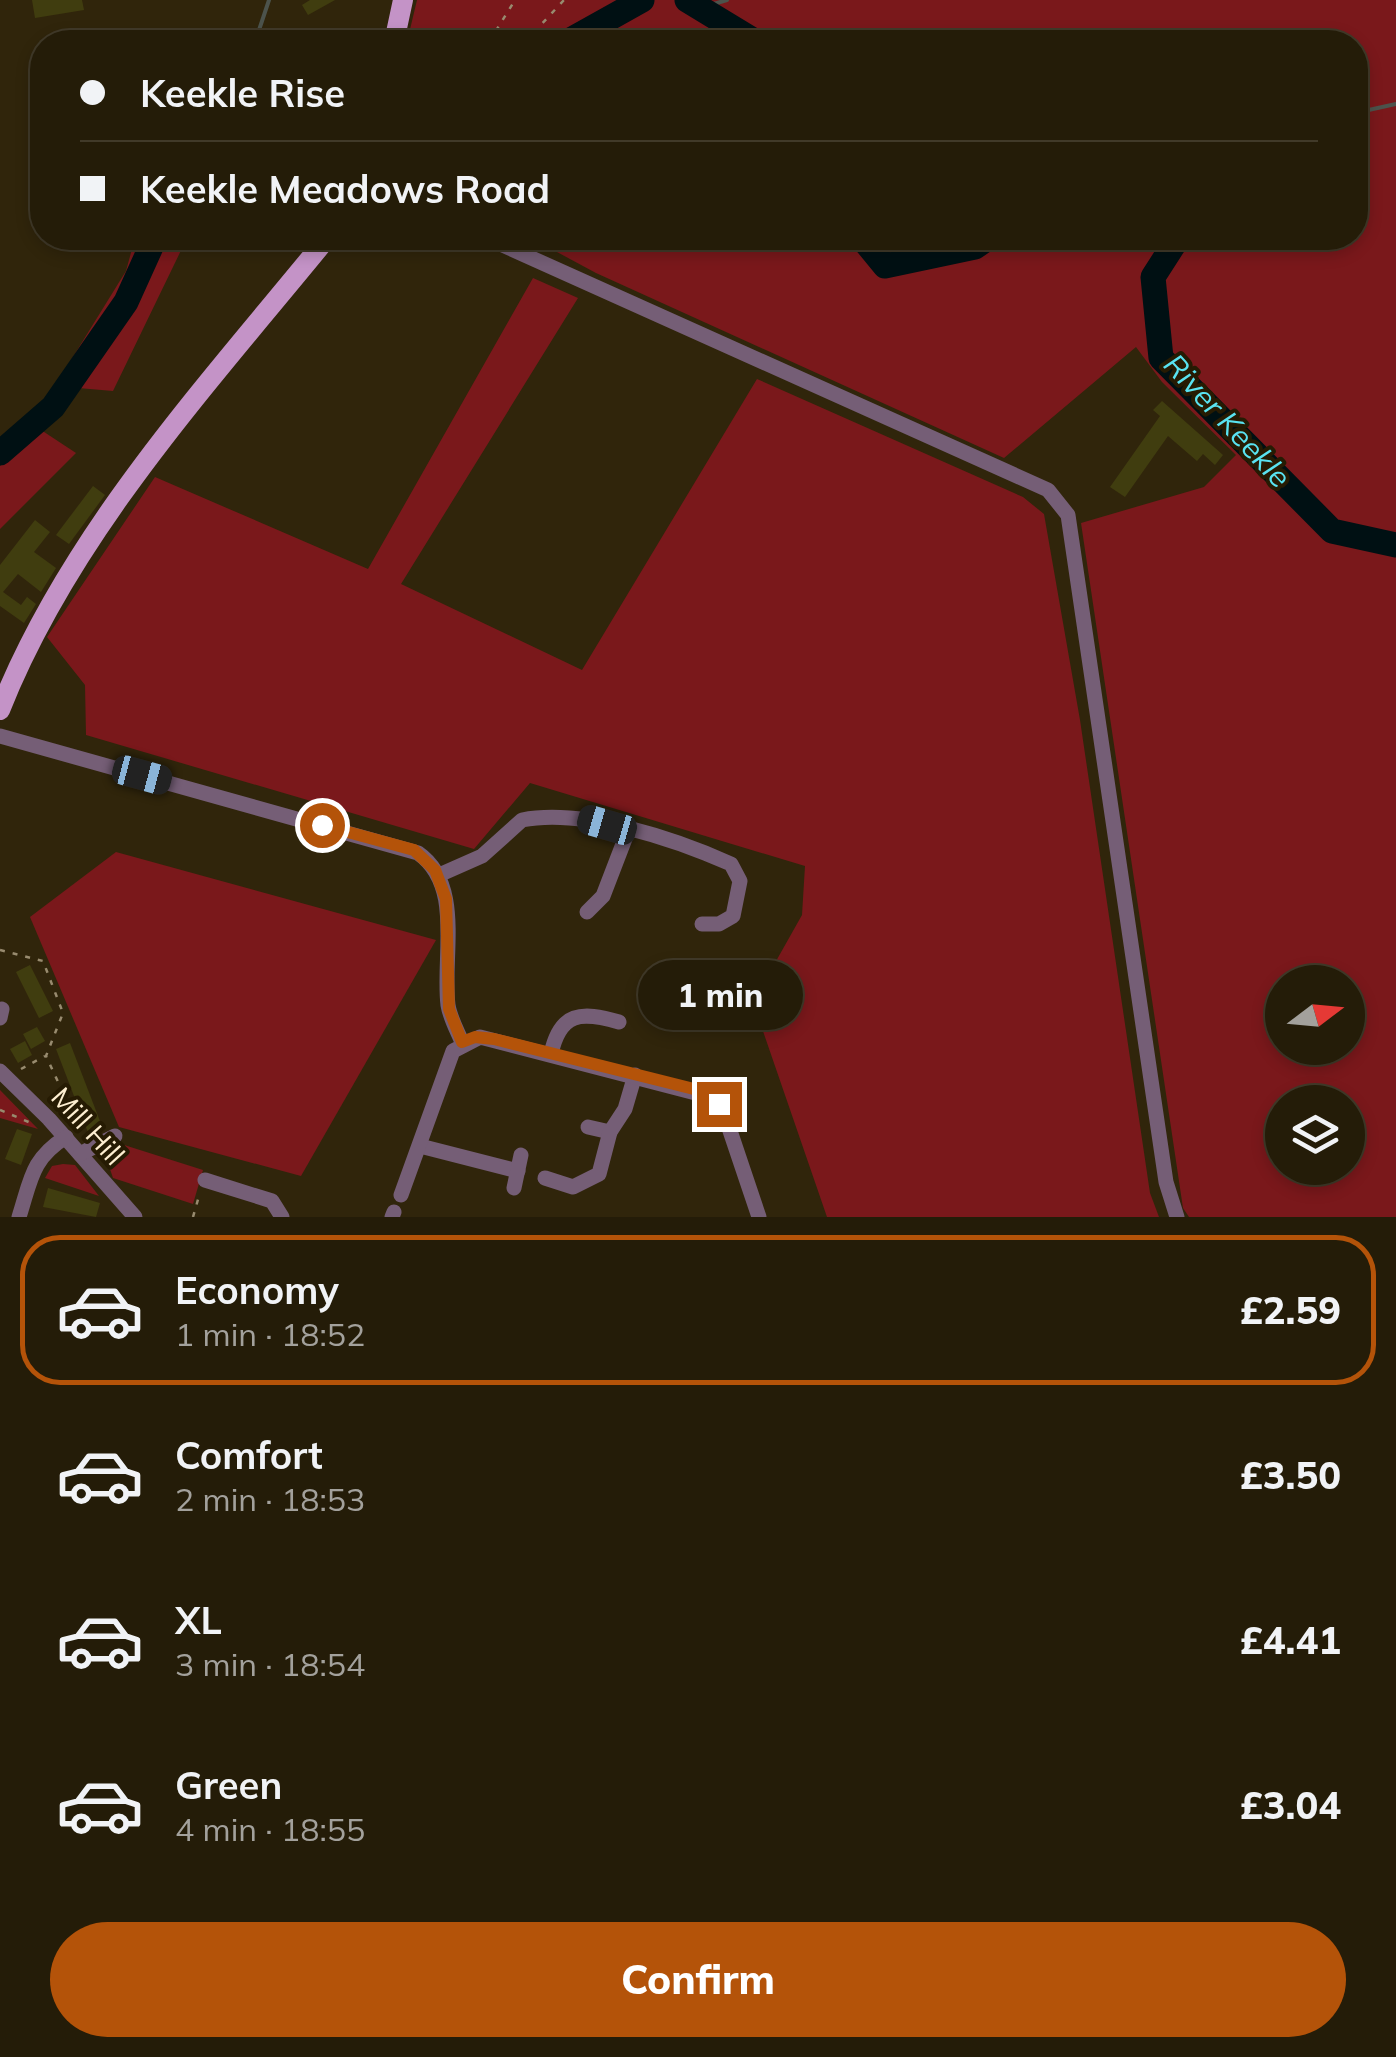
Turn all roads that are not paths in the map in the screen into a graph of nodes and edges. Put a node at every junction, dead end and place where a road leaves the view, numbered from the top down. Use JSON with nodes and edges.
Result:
{"nodes":[{"id":1,"x":403,"y":0,"type":"edge"},
{"id":2,"x":397,"y":30,"type":"edge"},
{"id":3,"x":317,"y":250,"type":"edge"},
{"id":4,"x":513,"y":250,"type":"edge"},
{"id":5,"x":0,"y":710,"type":"edge"},
{"id":6,"x":0,"y":736,"type":"edge"},
{"id":7,"x":628,"y":831,"type":"junction"},
{"id":8,"x":438,"y":875,"type":"junction"},
{"id":9,"x":587,"y":912,"type":"dead end"},
{"id":10,"x":702,"y":924,"type":"dead end"},
{"id":11,"x":619,"y":1022,"type":"dead end"},
{"id":12,"x":462,"y":1042,"type":"junction"},
{"id":13,"x":551,"y":1054,"type":"junction"},
{"id":14,"x":4,"y":1074,"type":"edge"},
{"id":15,"x":634,"y":1076,"type":"junction"},
{"id":16,"x":588,"y":1127,"type":"dead end"},
{"id":17,"x":610,"y":1132,"type":"junction"},
{"id":18,"x":115,"y":1136,"type":"dead end"},
{"id":19,"x":66,"y":1137,"type":"junction"},
{"id":20,"x":420,"y":1146,"type":"junction"},
{"id":21,"x":80,"y":1154,"type":"junction"},
{"id":22,"x":546,"y":1178,"type":"dead end"},
{"id":23,"x":204,"y":1180,"type":"road end"},
{"id":24,"x":514,"y":1188,"type":"dead end"},
{"id":25,"x":400,"y":1195,"type":"dead end"},
{"id":26,"x":19,"y":1217,"type":"edge"},
{"id":27,"x":135,"y":1217,"type":"edge"},
{"id":28,"x":282,"y":1217,"type":"edge"},
{"id":29,"x":759,"y":1217,"type":"edge"},
{"id":30,"x":1178,"y":1217,"type":"edge"}],
"edges":[{"from":1,"to":2,"type":"main road"},
{"from":3,"to":5,"type":"main road"},
{"from":4,"to":30,"type":"street"},
{"from":6,"to":8,"type":"street"},
{"from":7,"to":8,"type":"street"},
{"from":7,"to":9,"type":"street"},
{"from":7,"to":10,"type":"street"},
{"from":8,"to":12,"type":"street"},
{"from":11,"to":13,"type":"street"},
{"from":12,"to":13,"type":"street"},
{"from":12,"to":20,"type":"street"},
{"from":13,"to":15,"type":"street"},
{"from":14,"to":19,"type":"street","name":"Mill Hill"},
{"from":15,"to":17,"type":"street"},
{"from":15,"to":29,"type":"street"},
{"from":16,"to":17,"type":"street"},
{"from":17,"to":22,"type":"street"},
{"from":18,"to":21,"type":"street"},
{"from":19,"to":21,"type":"street","name":"Mill Hill"},
{"from":19,"to":26,"type":"street"},
{"from":20,"to":24,"type":"street"},
{"from":20,"to":25,"type":"street"},
{"from":21,"to":27,"type":"street","name":"Mill Hill"},
{"from":23,"to":28,"type":"street"}]}
